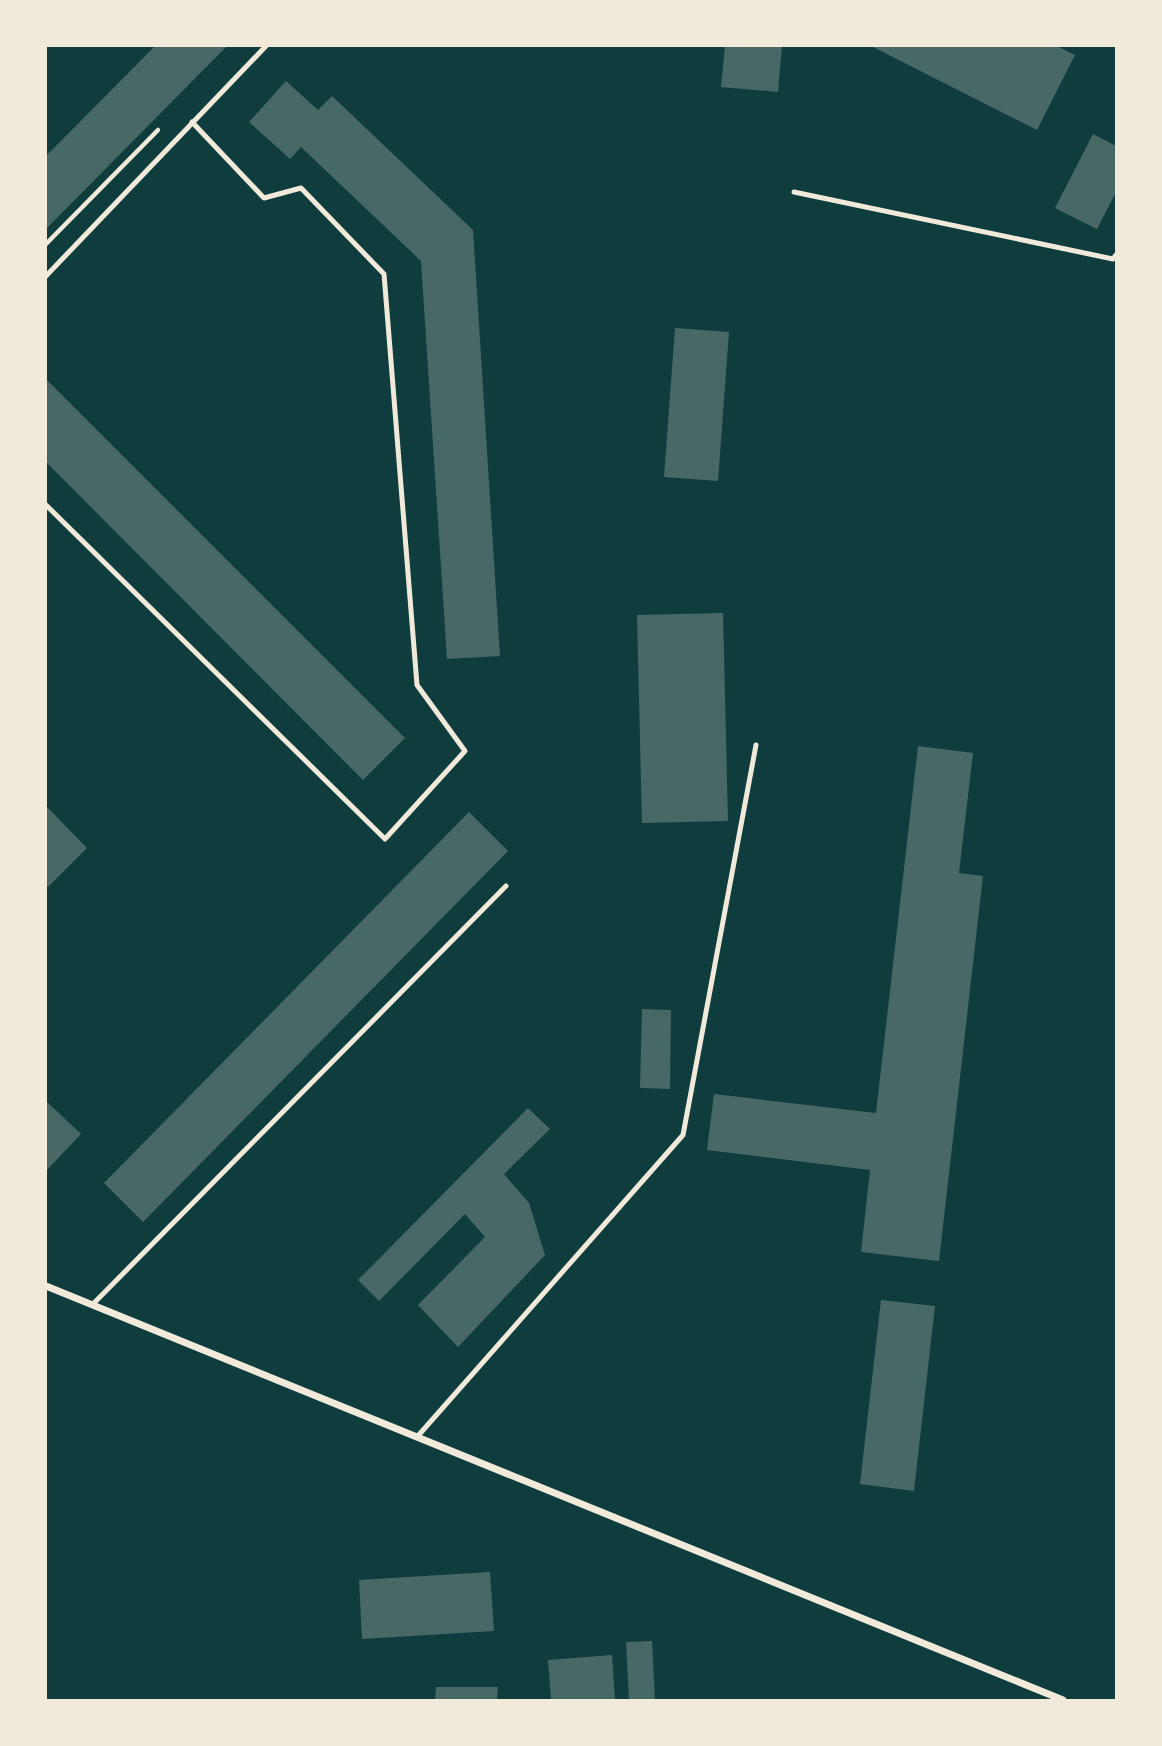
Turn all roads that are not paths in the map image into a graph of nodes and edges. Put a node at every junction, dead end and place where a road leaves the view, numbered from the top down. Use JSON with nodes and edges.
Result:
{"nodes":[{"id":1,"x":266,"y":46,"type":"edge"},
{"id":2,"x":192,"y":122,"type":"junction"},
{"id":3,"x":794,"y":192,"type":"dead end"},
{"id":4,"x":1116,"y":255,"type":"edge"},
{"id":5,"x":46,"y":276,"type":"edge"},
{"id":6,"x":46,"y":505,"type":"edge"},
{"id":7,"x":757,"y":745,"type":"dead end"},
{"id":8,"x":506,"y":886,"type":"dead end"},
{"id":9,"x":46,"y":1286,"type":"edge"},
{"id":10,"x":92,"y":1305,"type":"junction"},
{"id":11,"x":417,"y":1437,"type":"junction"},
{"id":12,"x":1063,"y":1700,"type":"edge"}],
"edges":[{"from":1,"to":2,"type":"lane"},
{"from":2,"to":5,"type":"lane"},
{"from":2,"to":6,"type":"lane"},
{"from":3,"to":4,"type":"lane"},
{"from":7,"to":11,"type":"lane"},
{"from":8,"to":10,"type":"lane"},
{"from":9,"to":10,"type":"street"},
{"from":10,"to":11,"type":"street"},
{"from":11,"to":12,"type":"street"}]}
